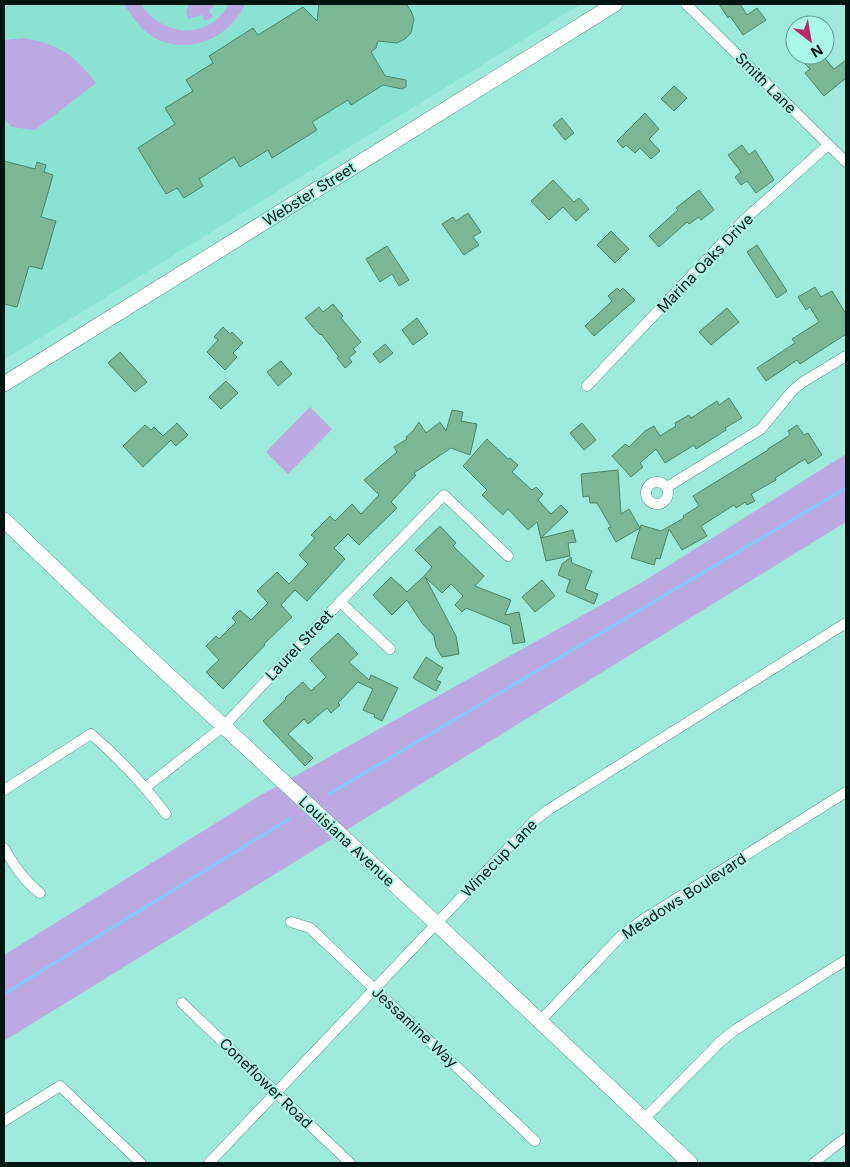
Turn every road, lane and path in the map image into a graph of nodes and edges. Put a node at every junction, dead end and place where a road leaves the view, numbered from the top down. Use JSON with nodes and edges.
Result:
{"nodes":[{"id":1,"x":615,"y":4,"type":"edge"},
{"id":2,"x":686,"y":4,"type":"edge"},
{"id":3,"x":828,"y":145,"type":"junction"},
{"id":4,"x":846,"y":162,"type":"edge"},
{"id":5,"x":846,"y":356,"type":"edge"},
{"id":6,"x":4,"y":384,"type":"edge"},
{"id":7,"x":588,"y":386,"type":"dead end"},
{"id":8,"x":667,"y":487,"type":"dead end"},
{"id":9,"x":4,"y":520,"type":"edge"},
{"id":10,"x":508,"y":556,"type":"dead end"},
{"id":11,"x":340,"y":602,"type":"junction"},
{"id":12,"x":846,"y":623,"type":"edge"},
{"id":13,"x":390,"y":648,"type":"dead end"},
{"id":14,"x":224,"y":726,"type":"junction"},
{"id":15,"x":146,"y":788,"type":"junction"},
{"id":16,"x":4,"y":790,"type":"edge"},
{"id":17,"x":846,"y":792,"type":"edge"},
{"id":18,"x":166,"y":814,"type":"dead end"},
{"id":19,"x":4,"y":848,"type":"edge"},
{"id":20,"x":40,"y":893,"type":"dead end"},
{"id":21,"x":290,"y":922,"type":"dead end"},
{"id":22,"x":437,"y":924,"type":"junction"},
{"id":23,"x":846,"y":960,"type":"edge"},
{"id":24,"x":374,"y":989,"type":"junction"},
{"id":25,"x":182,"y":1003,"type":"dead end"},
{"id":26,"x":539,"y":1022,"type":"junction"},
{"id":27,"x":276,"y":1093,"type":"junction"},
{"id":28,"x":644,"y":1120,"type":"junction"},
{"id":29,"x":4,"y":1121,"type":"edge"},
{"id":30,"x":846,"y":1138,"type":"edge"},
{"id":31,"x":535,"y":1141,"type":"dead end"},
{"id":32,"x":141,"y":1163,"type":"edge"},
{"id":33,"x":209,"y":1163,"type":"edge"},
{"id":34,"x":350,"y":1163,"type":"edge"},
{"id":35,"x":690,"y":1163,"type":"edge"},
{"id":36,"x":814,"y":1163,"type":"edge"}],
"edges":[{"from":1,"to":6,"type":"street","name":"Webster Street"},
{"from":2,"to":3,"type":"street","name":"Smith Lane"},
{"from":3,"to":4,"type":"street","name":"Smith Lane"},
{"from":3,"to":7,"type":"street","name":"Marina Oaks Drive"},
{"from":5,"to":8,"type":"street"},
{"from":9,"to":14,"type":"street","name":"Louisiana Avenue"},
{"from":10,"to":11,"type":"street","name":"Laurel Street"},
{"from":11,"to":13,"type":"street"},
{"from":11,"to":14,"type":"street","name":"Laurel Street"},
{"from":12,"to":22,"type":"street","name":"Winecup Lane"},
{"from":14,"to":15,"type":"street","name":"Laurel Street"},
{"from":14,"to":22,"type":"street","name":"Louisiana Avenue"},
{"from":15,"to":16,"type":"street"},
{"from":15,"to":18,"type":"street"},
{"from":17,"to":26,"type":"street","name":"Meadows Boulevard"},
{"from":19,"to":20,"type":"street"},
{"from":21,"to":24,"type":"street","name":"Jessamine Way"},
{"from":22,"to":24,"type":"street","name":"Winecup Lane"},
{"from":22,"to":26,"type":"street","name":"Louisiana Avenue"},
{"from":23,"to":28,"type":"street"},
{"from":24,"to":27,"type":"street","name":"Winecup Lane"},
{"from":24,"to":31,"type":"street","name":"Jessamine Way"},
{"from":25,"to":27,"type":"street","name":"Coneflower Road"},
{"from":26,"to":28,"type":"street","name":"Louisiana Avenue"},
{"from":27,"to":33,"type":"street","name":"Winecup Lane"},
{"from":27,"to":34,"type":"street","name":"Coneflower Road"},
{"from":28,"to":35,"type":"street","name":"Louisiana Avenue"},
{"from":29,"to":32,"type":"street"},
{"from":30,"to":36,"type":"street"}]}
